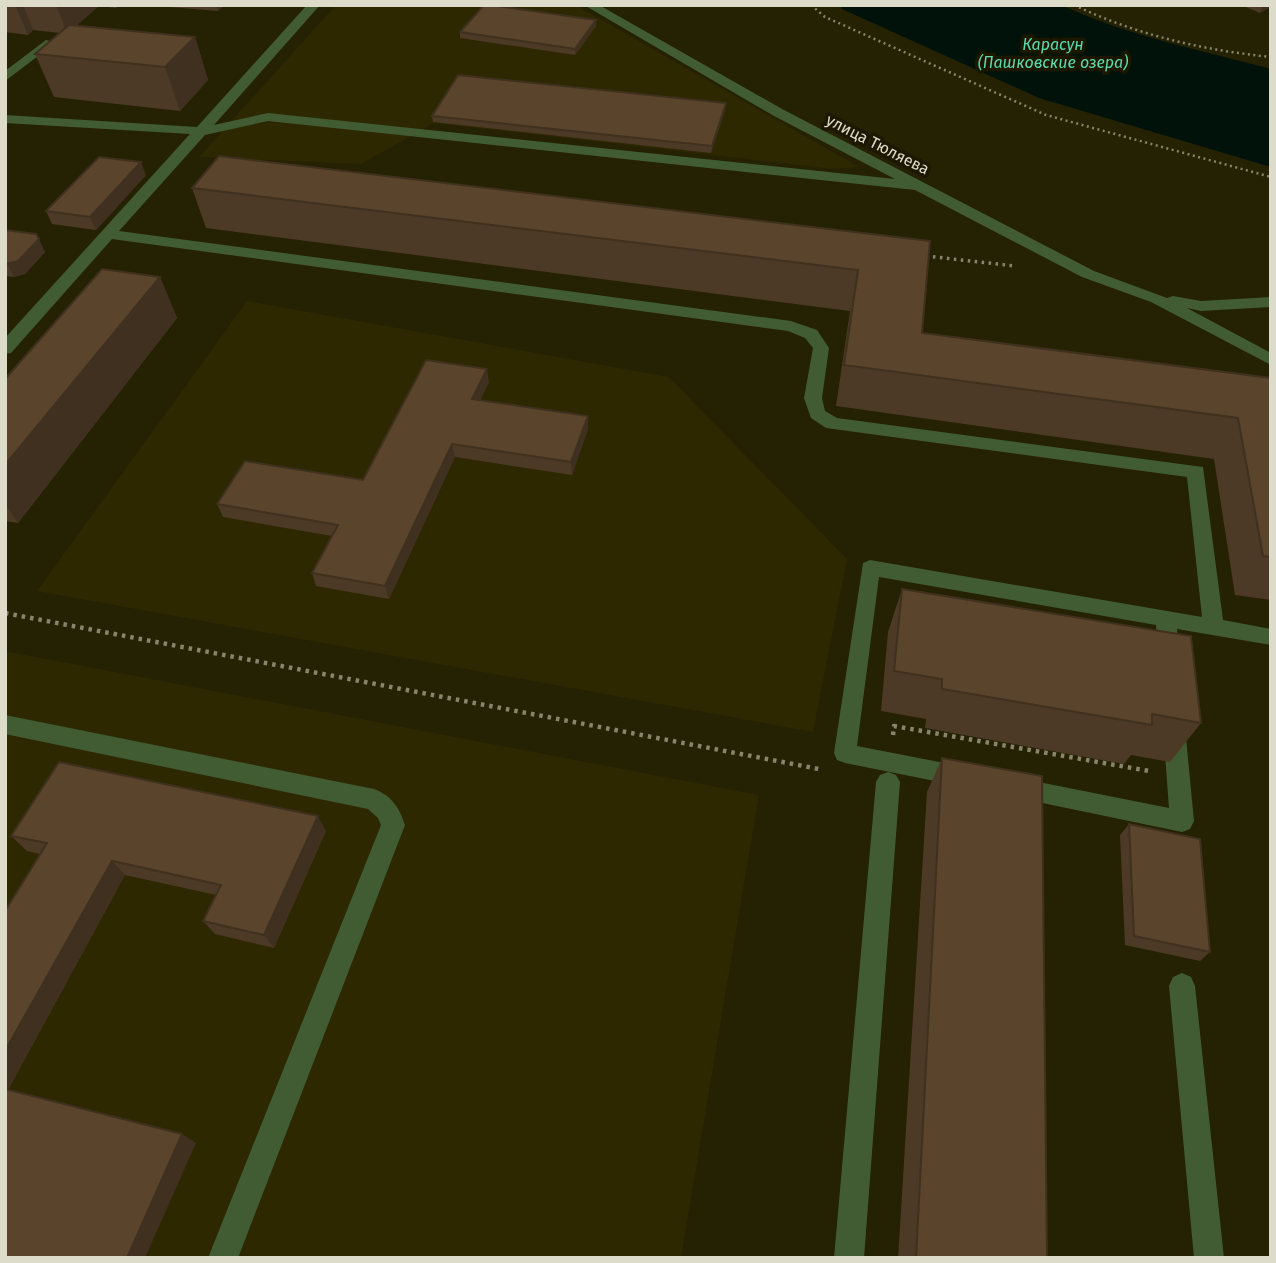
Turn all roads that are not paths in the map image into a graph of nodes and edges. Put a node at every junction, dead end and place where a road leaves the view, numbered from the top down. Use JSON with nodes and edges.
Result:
{"nodes":[{"id":1,"x":314,"y":5,"type":"edge"},
{"id":2,"x":590,"y":5,"type":"edge"},
{"id":3,"x":46,"y":44,"type":"edge"},
{"id":4,"x":5,"y":78,"type":"edge"},
{"id":5,"x":5,"y":119,"type":"edge"},
{"id":6,"x":203,"y":131,"type":"junction"},
{"id":7,"x":921,"y":186,"type":"junction"},
{"id":8,"x":110,"y":233,"type":"junction"},
{"id":9,"x":1157,"y":299,"type":"junction"},
{"id":10,"x":1271,"y":302,"type":"edge"},
{"id":11,"x":30,"y":322,"type":"junction"},
{"id":12,"x":56,"y":326,"type":"edge"},
{"id":13,"x":5,"y":349,"type":"edge"},
{"id":14,"x":1271,"y":360,"type":"edge"},
{"id":15,"x":1166,"y":621,"type":"junction"},
{"id":16,"x":1214,"y":629,"type":"junction"},
{"id":17,"x":1271,"y":637,"type":"edge"},
{"id":18,"x":5,"y":724,"type":"edge"},
{"id":19,"x":889,"y":772,"type":"junction"},
{"id":20,"x":1182,"y":986,"type":"dead end"},
{"id":21,"x":223,"y":1258,"type":"edge"},
{"id":22,"x":849,"y":1258,"type":"edge"},
{"id":23,"x":1209,"y":1258,"type":"edge"}],
"edges":[{"from":1,"to":6,"type":"street"},
{"from":2,"to":7,"type":"street","name":"улица Тюляева"},
{"from":3,"to":4,"type":"street"},
{"from":5,"to":6,"type":"street"},
{"from":6,"to":7,"type":"street"},
{"from":6,"to":8,"type":"street"},
{"from":7,"to":9,"type":"street","name":"улица Тюляева"},
{"from":8,"to":11,"type":"street"},
{"from":8,"to":16,"type":"street"},
{"from":9,"to":10,"type":"street"},
{"from":9,"to":14,"type":"street"},
{"from":11,"to":12,"type":"street"},
{"from":11,"to":13,"type":"street"},
{"from":15,"to":16,"type":"street"},
{"from":15,"to":19,"type":"street"},
{"from":15,"to":19,"type":"street"},
{"from":16,"to":17,"type":"street"},
{"from":18,"to":21,"type":"street"},
{"from":19,"to":22,"type":"street"},
{"from":20,"to":23,"type":"street"}]}
